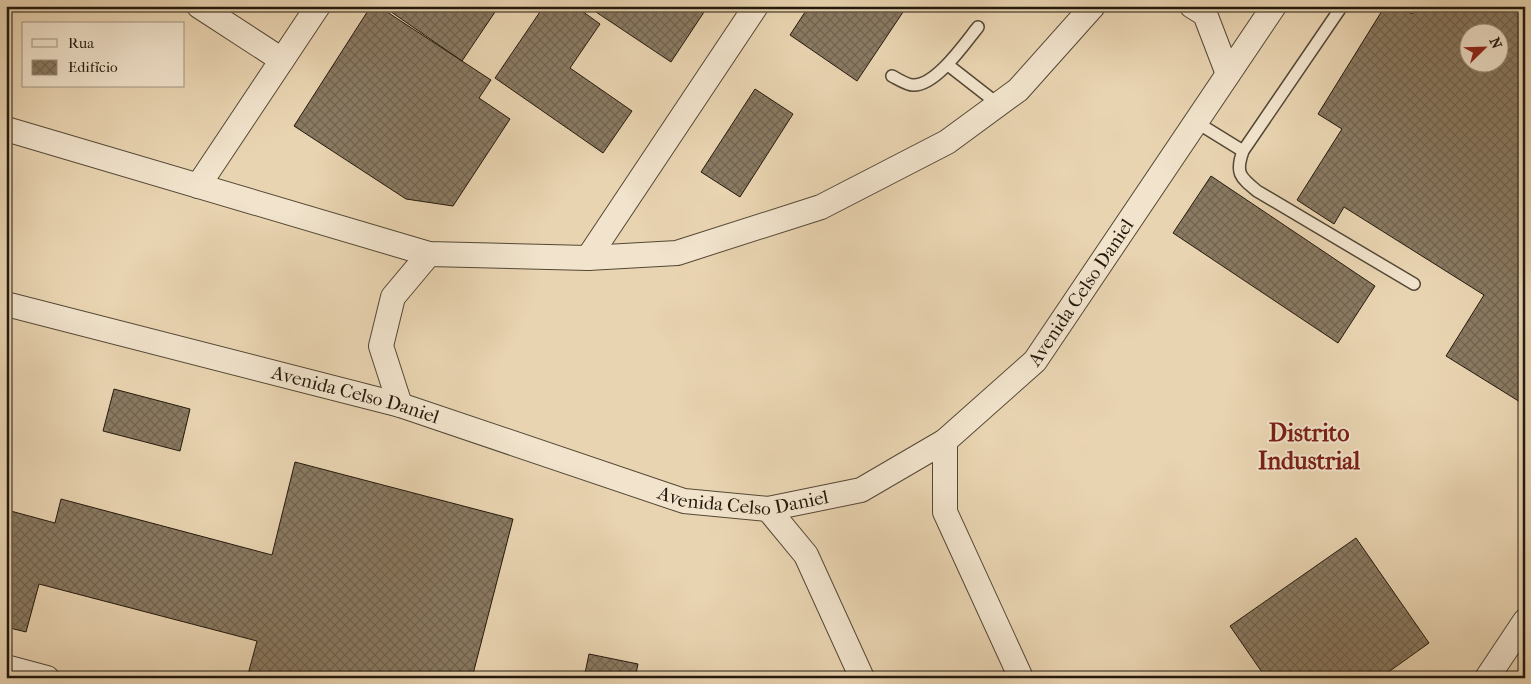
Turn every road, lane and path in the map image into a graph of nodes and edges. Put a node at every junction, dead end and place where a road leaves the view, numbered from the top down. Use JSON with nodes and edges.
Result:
{"nodes":[{"id":1,"x":198,"y":6,"type":"edge"},
{"id":2,"x":318,"y":6,"type":"edge"},
{"id":3,"x":756,"y":6,"type":"edge"},
{"id":4,"x":1093,"y":6,"type":"edge"},
{"id":5,"x":1192,"y":6,"type":"edge"},
{"id":6,"x":1274,"y":6,"type":"edge"},
{"id":7,"x":1342,"y":6,"type":"edge"},
{"id":8,"x":978,"y":27,"type":"dead end"},
{"id":9,"x":282,"y":60,"type":"junction"},
{"id":10,"x":948,"y":65,"type":"junction"},
{"id":11,"x":1228,"y":74,"type":"junction"},
{"id":12,"x":892,"y":76,"type":"dead end"},
{"id":13,"x":998,"y":104,"type":"junction"},
{"id":14,"x":1196,"y":122,"type":"junction"},
{"id":15,"x":6,"y":129,"type":"edge"},
{"id":16,"x":1243,"y":151,"type":"junction"},
{"id":17,"x":198,"y":186,"type":"junction"},
{"id":18,"x":429,"y":254,"type":"junction"},
{"id":19,"x":588,"y":258,"type":"junction"},
{"id":20,"x":1414,"y":284,"type":"dead end"},
{"id":21,"x":6,"y":304,"type":"edge"},
{"id":22,"x":400,"y":405,"type":"junction"},
{"id":23,"x":945,"y":441,"type":"junction"},
{"id":24,"x":768,"y":509,"type":"junction"},
{"id":25,"x":1525,"y":621,"type":"edge"},
{"id":26,"x":6,"y":667,"type":"edge"},
{"id":27,"x":47,"y":678,"type":"edge"},
{"id":28,"x":862,"y":678,"type":"edge"},
{"id":29,"x":1021,"y":678,"type":"edge"},
{"id":30,"x":1488,"y":678,"type":"edge"}],
"edges":[{"from":1,"to":9,"type":"street"},
{"from":2,"to":9,"type":"street"},
{"from":3,"to":19,"type":"street"},
{"from":4,"to":13,"type":"street"},
{"from":5,"to":11,"type":"street"},
{"from":6,"to":11,"type":"street","name":"Avenida Celso Daniel"},
{"from":7,"to":16,"type":"lane"},
{"from":8,"to":10,"type":"lane"},
{"from":9,"to":17,"type":"street"},
{"from":10,"to":12,"type":"lane"},
{"from":10,"to":13,"type":"lane"},
{"from":11,"to":14,"type":"street","name":"Avenida Celso Daniel"},
{"from":13,"to":19,"type":"street"},
{"from":14,"to":16,"type":"lane"},
{"from":14,"to":23,"type":"street","name":"Avenida Celso Daniel"},
{"from":15,"to":17,"type":"street"},
{"from":16,"to":20,"type":"lane"},
{"from":17,"to":18,"type":"street"},
{"from":18,"to":19,"type":"street"},
{"from":18,"to":22,"type":"street"},
{"from":21,"to":22,"type":"street","name":"Avenida Celso Daniel"},
{"from":22,"to":24,"type":"street","name":"Avenida Celso Daniel"},
{"from":23,"to":24,"type":"street","name":"Avenida Celso Daniel"},
{"from":23,"to":29,"type":"street"},
{"from":24,"to":28,"type":"street"},
{"from":25,"to":30,"type":"street"},
{"from":26,"to":27,"type":"street"}]}
